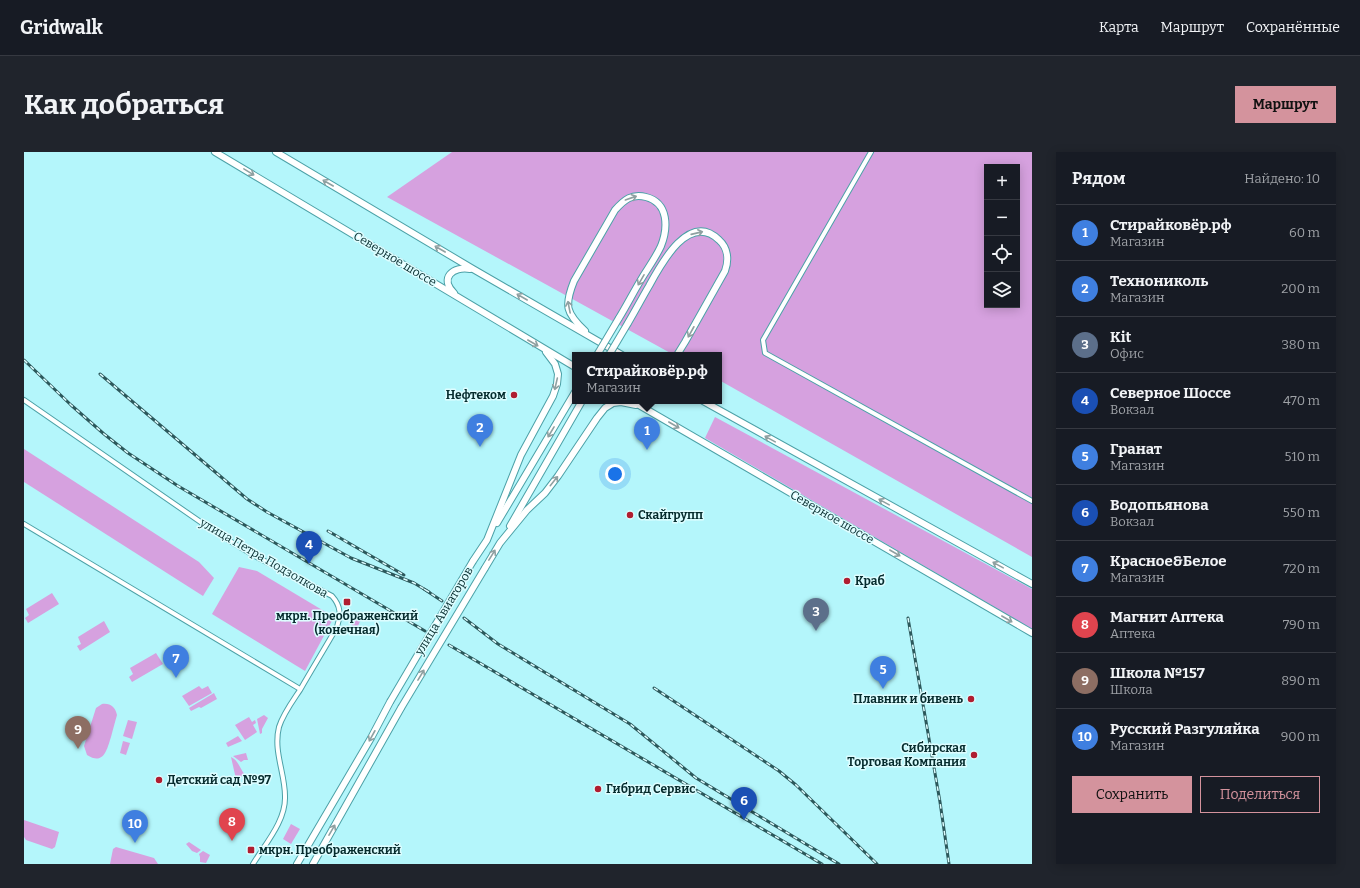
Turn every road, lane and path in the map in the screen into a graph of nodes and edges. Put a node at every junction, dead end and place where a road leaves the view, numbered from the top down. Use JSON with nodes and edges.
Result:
{"nodes":[{"id":1,"x":215,"y":152,"type":"edge"},
{"id":2,"x":276,"y":152,"type":"edge"},
{"id":3,"x":871,"y":152,"type":"edge"},
{"id":4,"x":473,"y":269,"type":"junction"},
{"id":5,"x":458,"y":297,"type":"junction"},
{"id":6,"x":592,"y":338,"type":"junction"},
{"id":7,"x":544,"y":349,"type":"junction"},
{"id":8,"x":599,"y":352,"type":"edge"},
{"id":9,"x":611,"y":352,"type":"edge"},
{"id":10,"x":617,"y":352,"type":"edge"},
{"id":11,"x":679,"y":352,"type":"edge"},
{"id":12,"x":572,"y":365,"type":"edge"},
{"id":13,"x":572,"y":396,"type":"edge"},
{"id":14,"x":24,"y":400,"type":"edge"},
{"id":15,"x":580,"y":404,"type":"edge"},
{"id":16,"x":611,"y":404,"type":"edge"},
{"id":17,"x":630,"y":404,"type":"edge"},
{"id":18,"x":637,"y":404,"type":"edge"},
{"id":19,"x":708,"y":404,"type":"edge"},
{"id":20,"x":640,"y":406,"type":"junction"},
{"id":21,"x":1032,"y":501,"type":"edge"},
{"id":22,"x":24,"y":524,"type":"edge"},
{"id":23,"x":487,"y":540,"type":"junction"},
{"id":24,"x":500,"y":543,"type":"junction"},
{"id":25,"x":1032,"y":584,"type":"edge"},
{"id":26,"x":1032,"y":633,"type":"edge"},
{"id":27,"x":300,"y":689,"type":"junction"},
{"id":28,"x":253,"y":864,"type":"edge"},
{"id":29,"x":297,"y":864,"type":"edge"},
{"id":30,"x":313,"y":864,"type":"edge"}],
"edges":[{"from":1,"to":5,"type":"main road","name":"Северное шоссе","one_way":true},
{"from":4,"to":2,"type":"main road","one_way":true},
{"from":3,"to":21,"type":"street"},
{"from":4,"to":5,"type":"main road"},
{"from":6,"to":4,"type":"main road","one_way":true},
{"from":5,"to":7,"type":"main road","name":"Северное шоссе","one_way":true},
{"from":6,"to":8,"type":"main road","one_way":true,"bridge":true},
{"from":6,"to":10,"type":"main road"},
{"from":7,"to":12,"type":"main road","name":"Северное шоссе"},
{"from":7,"to":23,"type":"main road","name":"улица Авиаторов","one_way":true},
{"from":9,"to":11,"type":"main road","one_way":true,"bridge":true},
{"from":13,"to":23,"type":"main road","one_way":true},
{"from":14,"to":27,"type":"street","name":"улица Петра Подзолкова"},
{"from":15,"to":24,"type":"main road"},
{"from":24,"to":16,"type":"main road","name":"улица Авиаторов","one_way":true},
{"from":17,"to":20,"type":"main road","name":"улица Авиаторов","one_way":true},
{"from":18,"to":20,"type":"main road","name":"Северное шоссе"},
{"from":25,"to":19,"type":"main road","one_way":true},
{"from":20,"to":26,"type":"main road","name":"Северное шоссе","one_way":true},
{"from":22,"to":27,"type":"street"},
{"from":23,"to":29,"type":"main road","name":"улица Авиаторов","one_way":true,"bridge":true},
{"from":30,"to":24,"type":"main road","name":"улица Авиаторов","one_way":true,"bridge":true},
{"from":27,"to":28,"type":"street","name":"улица Петра Подзолкова"}]}
